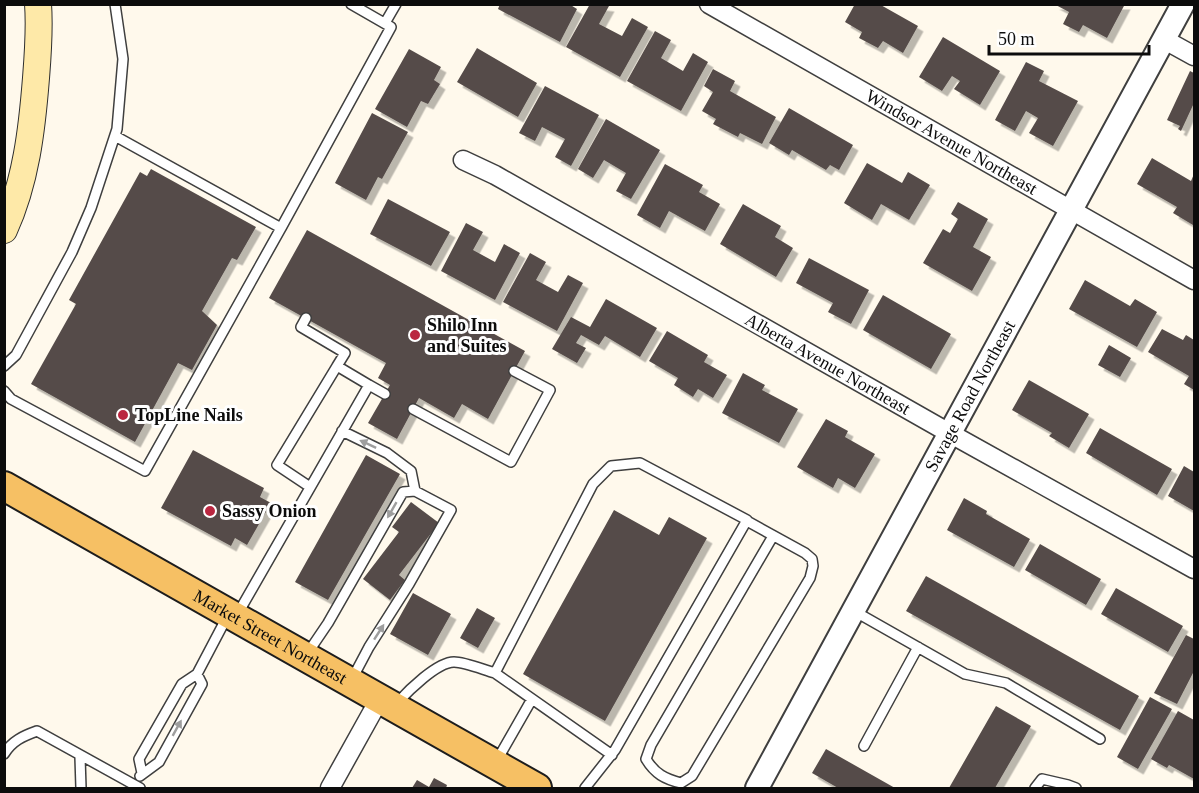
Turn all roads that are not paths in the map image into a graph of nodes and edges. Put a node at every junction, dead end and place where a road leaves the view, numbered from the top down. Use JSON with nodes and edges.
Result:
{"nodes":[{"id":1,"x":38,"y":4,"type":"edge"},
{"id":2,"x":115,"y":4,"type":"edge"},
{"id":3,"x":351,"y":4,"type":"edge"},
{"id":4,"x":396,"y":4,"type":"edge"},
{"id":5,"x":709,"y":4,"type":"edge"},
{"id":6,"x":1183,"y":4,"type":"edge"},
{"id":7,"x":385,"y":23,"type":"junction"},
{"id":8,"x":1165,"y":40,"type":"junction"},
{"id":9,"x":1194,"y":56,"type":"edge"},
{"id":10,"x":115,"y":136,"type":"junction"},
{"id":11,"x":463,"y":160,"type":"dead end"},
{"id":12,"x":1071,"y":211,"type":"junction"},
{"id":13,"x":281,"y":228,"type":"junction"},
{"id":14,"x":4,"y":230,"type":"edge"},
{"id":15,"x":1194,"y":280,"type":"edge"},
{"id":16,"x":306,"y":318,"type":"dead end"},
{"id":17,"x":4,"y":366,"type":"edge"},
{"id":18,"x":337,"y":366,"type":"junction"},
{"id":19,"x":514,"y":371,"type":"dead end"},
{"id":20,"x":369,"y":385,"type":"junction"},
{"id":21,"x":4,"y":391,"type":"edge"},
{"id":22,"x":385,"y":394,"type":"dead end"},
{"id":23,"x":413,"y":409,"type":"dead end"},
{"id":24,"x":342,"y":431,"type":"junction"},
{"id":25,"x":951,"y":434,"type":"junction"},
{"id":26,"x":4,"y":486,"type":"edge"},
{"id":27,"x":310,"y":487,"type":"junction"},
{"id":28,"x":416,"y":491,"type":"junction"},
{"id":29,"x":747,"y":521,"type":"junction"},
{"id":30,"x":773,"y":536,"type":"junction"},
{"id":31,"x":1194,"y":569,"type":"edge"},
{"id":32,"x":854,"y":610,"type":"junction"},
{"id":33,"x":232,"y":615,"type":"junction"},
{"id":34,"x":918,"y":647,"type":"junction"},
{"id":35,"x":305,"y":657,"type":"junction"},
{"id":36,"x":495,"y":672,"type":"junction"},
{"id":37,"x":197,"y":674,"type":"junction"},
{"id":38,"x":350,"y":683,"type":"junction"},
{"id":39,"x":532,"y":699,"type":"junction"},
{"id":40,"x":386,"y":704,"type":"junction"},
{"id":41,"x":1100,"y":739,"type":"dead end"},
{"id":42,"x":864,"y":746,"type":"dead end"},
{"id":43,"x":4,"y":754,"type":"edge"},
{"id":44,"x":612,"y":755,"type":"junction"},
{"id":45,"x":80,"y":757,"type":"junction"},
{"id":46,"x":495,"y":765,"type":"junction"},
{"id":47,"x":142,"y":773,"type":"junction"},
{"id":48,"x":137,"y":787,"type":"edge"},
{"id":49,"x":81,"y":789,"type":"edge"},
{"id":50,"x":330,"y":789,"type":"edge"},
{"id":51,"x":537,"y":789,"type":"edge"},
{"id":52,"x":585,"y":789,"type":"edge"},
{"id":53,"x":757,"y":789,"type":"edge"},
{"id":54,"x":1035,"y":789,"type":"edge"},
{"id":55,"x":1076,"y":789,"type":"edge"}],
"edges":[{"from":1,"to":14,"type":"main road"},
{"from":2,"to":10,"type":"lane"},
{"from":3,"to":7,"type":"lane"},
{"from":4,"to":7,"type":"lane"},
{"from":5,"to":12,"type":"street","name":"Windsor Avenue Northeast"},
{"from":6,"to":8,"type":"street","name":"Savage Road Northeast"},
{"from":7,"to":13,"type":"lane"},
{"from":8,"to":9,"type":"street"},
{"from":8,"to":12,"type":"street","name":"Savage Road Northeast"},
{"from":10,"to":13,"type":"lane"},
{"from":10,"to":17,"type":"lane"},
{"from":11,"to":25,"type":"street","name":"Alberta Avenue Northeast"},
{"from":12,"to":15,"type":"street","name":"Windsor Avenue Northeast"},
{"from":12,"to":25,"type":"street","name":"Savage Road Northeast"},
{"from":13,"to":21,"type":"lane"},
{"from":16,"to":18,"type":"lane"},
{"from":18,"to":20,"type":"lane"},
{"from":18,"to":27,"type":"lane"},
{"from":19,"to":23,"type":"lane"},
{"from":20,"to":22,"type":"lane"},
{"from":20,"to":24,"type":"lane"},
{"from":24,"to":27,"type":"lane"},
{"from":28,"to":24,"type":"lane","one_way":true},
{"from":25,"to":31,"type":"street","name":"Alberta Avenue Northeast"},
{"from":25,"to":32,"type":"street","name":"Savage Road Northeast"},
{"from":26,"to":33,"type":"main road","name":"Market Street Northeast"},
{"from":27,"to":33,"type":"lane"},
{"from":28,"to":35,"type":"lane","one_way":true},
{"from":38,"to":28,"type":"lane","one_way":true},
{"from":29,"to":30,"type":"lane"},
{"from":29,"to":36,"type":"lane"},
{"from":29,"to":44,"type":"lane"},
{"from":30,"to":30,"type":"lane"},
{"from":32,"to":34,"type":"lane"},
{"from":32,"to":53,"type":"street","name":"Savage Road Northeast"},
{"from":33,"to":35,"type":"main road","name":"Market Street Northeast"},
{"from":33,"to":37,"type":"lane"},
{"from":34,"to":41,"type":"lane"},
{"from":34,"to":42,"type":"lane"},
{"from":35,"to":38,"type":"main road","name":"Market Street Northeast"},
{"from":36,"to":39,"type":"lane"},
{"from":36,"to":40,"type":"lane"},
{"from":37,"to":47,"type":"lane"},
{"from":47,"to":37,"type":"lane","one_way":true},
{"from":38,"to":40,"type":"main road","name":"Market Street Northeast"},
{"from":39,"to":44,"type":"lane"},
{"from":39,"to":46,"type":"lane"},
{"from":40,"to":46,"type":"main road","name":"Market Street Northeast"},
{"from":40,"to":50,"type":"street"},
{"from":43,"to":45,"type":"lane"},
{"from":44,"to":52,"type":"lane"},
{"from":45,"to":48,"type":"lane"},
{"from":45,"to":49,"type":"lane"},
{"from":46,"to":51,"type":"main road","name":"Market Street Northeast"},
{"from":47,"to":48,"type":"lane"},
{"from":54,"to":55,"type":"lane"}]}
